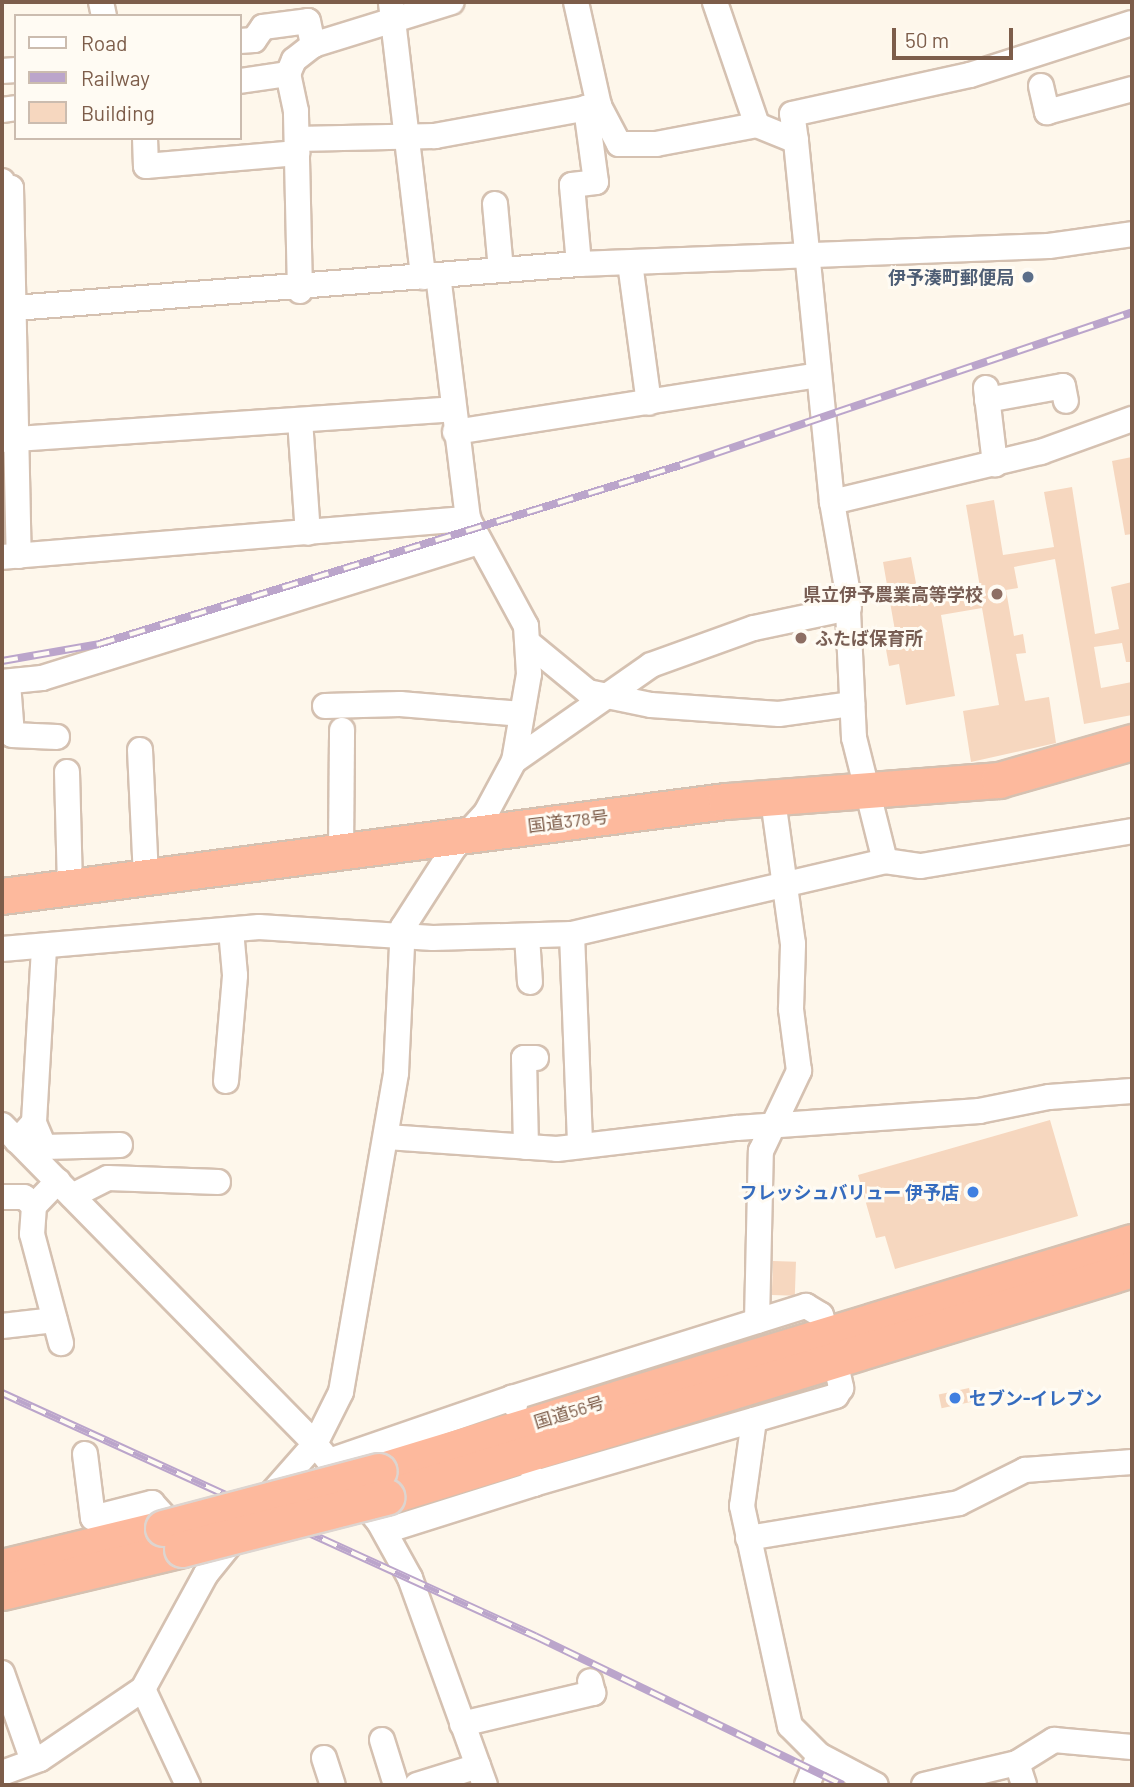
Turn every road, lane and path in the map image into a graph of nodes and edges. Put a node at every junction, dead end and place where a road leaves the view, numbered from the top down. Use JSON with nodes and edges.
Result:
{"nodes":[{"id":1,"x":452,"y":2,"type":"edge"},
{"id":2,"x":576,"y":2,"type":"edge"},
{"id":3,"x":715,"y":2,"type":"edge"},
{"id":4,"x":392,"y":10,"type":"edge"},
{"id":5,"x":1132,"y":23,"type":"edge"},
{"id":6,"x":242,"y":41,"type":"edge"},
{"id":7,"x":313,"y":45,"type":"junction"},
{"id":8,"x":288,"y":74,"type":"junction"},
{"id":9,"x":242,"y":81,"type":"edge"},
{"id":10,"x":1041,"y":86,"type":"dead end"},
{"id":11,"x":1132,"y":89,"type":"edge"},
{"id":12,"x":592,"y":107,"type":"junction"},
{"id":13,"x":757,"y":125,"type":"junction"},
{"id":14,"x":409,"y":135,"type":"junction"},
{"id":15,"x":145,"y":140,"type":"edge"},
{"id":16,"x":796,"y":141,"type":"junction"},
{"id":17,"x":297,"y":146,"type":"junction"},
{"id":18,"x":2,"y":181,"type":"edge"},
{"id":19,"x":495,"y":204,"type":"dead end"},
{"id":20,"x":1132,"y":234,"type":"edge"},
{"id":21,"x":808,"y":256,"type":"junction"},
{"id":22,"x":630,"y":263,"type":"junction"},
{"id":23,"x":579,"y":264,"type":"junction"},
{"id":24,"x":501,"y":270,"type":"junction"},
{"id":25,"x":430,"y":277,"type":"junction"},
{"id":26,"x":300,"y":291,"type":"junction"},
{"id":27,"x":7,"y":309,"type":"edge"},
{"id":28,"x":817,"y":375,"type":"junction"},
{"id":29,"x":1066,"y":401,"type":"dead end"},
{"id":30,"x":649,"y":403,"type":"junction"},
{"id":31,"x":1132,"y":419,"type":"edge"},
{"id":32,"x":300,"y":420,"type":"junction"},
{"id":33,"x":454,"y":420,"type":"junction"},
{"id":34,"x":8,"y":439,"type":"edge"},
{"id":35,"x":995,"y":464,"type":"junction"},
{"id":36,"x":832,"y":502,"type":"junction"},
{"id":37,"x":468,"y":519,"type":"junction"},
{"id":38,"x":308,"y":533,"type":"junction"},
{"id":39,"x":479,"y":542,"type":"junction"},
{"id":40,"x":10,"y":556,"type":"edge"},
{"id":41,"x":849,"y":608,"type":"junction"},
{"id":42,"x":531,"y":645,"type":"junction"},
{"id":43,"x":5,"y":682,"type":"edge"},
{"id":44,"x":601,"y":695,"type":"junction"},
{"id":45,"x":852,"y":704,"type":"junction"},
{"id":46,"x":325,"y":706,"type":"dead end"},
{"id":47,"x":522,"y":714,"type":"junction"},
{"id":48,"x":342,"y":730,"type":"dead end"},
{"id":49,"x":57,"y":737,"type":"dead end"},
{"id":50,"x":1132,"y":742,"type":"edge"},
{"id":51,"x":140,"y":750,"type":"dead end"},
{"id":52,"x":514,"y":761,"type":"junction"},
{"id":53,"x":67,"y":772,"type":"dead end"},
{"id":54,"x":868,"y":790,"type":"junction"},
{"id":55,"x":773,"y":799,"type":"junction"},
{"id":56,"x":1132,"y":831,"type":"edge"},
{"id":57,"x":469,"y":833,"type":"junction"},
{"id":58,"x":341,"y":851,"type":"junction"},
{"id":59,"x":884,"y":861,"type":"junction"},
{"id":60,"x":146,"y":878,"type":"junction"},
{"id":61,"x":786,"y":887,"type":"junction"},
{"id":62,"x":70,"y":888,"type":"junction"},
{"id":63,"x":2,"y":896,"type":"edge"},
{"id":64,"x":231,"y":930,"type":"junction"},
{"id":65,"x":572,"y":934,"type":"junction"},
{"id":66,"x":402,"y":936,"type":"junction"},
{"id":67,"x":527,"y":936,"type":"junction"},
{"id":68,"x":2,"y":949,"type":"edge"},
{"id":69,"x":44,"y":949,"type":"junction"},
{"id":70,"x":530,"y":982,"type":"dead end"},
{"id":71,"x":537,"y":1058,"type":"dead end"},
{"id":72,"x":226,"y":1081,"type":"dead end"},
{"id":73,"x":1132,"y":1091,"type":"edge"},
{"id":74,"x":34,"y":1122,"type":"junction"},
{"id":75,"x":773,"y":1127,"type":"junction"},
{"id":76,"x":10,"y":1133,"type":"edge"},
{"id":77,"x":387,"y":1137,"type":"junction"},
{"id":78,"x":120,"y":1145,"type":"dead end"},
{"id":79,"x":526,"y":1146,"type":"junction"},
{"id":80,"x":580,"y":1146,"type":"junction"},
{"id":81,"x":218,"y":1182,"type":"dead end"},
{"id":82,"x":65,"y":1188,"type":"junction"},
{"id":83,"x":2,"y":1197,"type":"edge"},
{"id":84,"x":34,"y":1206,"type":"junction"},
{"id":85,"x":1132,"y":1242,"type":"edge"},
{"id":86,"x":1132,"y":1269,"type":"edge"},
{"id":87,"x":757,"y":1321,"type":"junction"},
{"id":88,"x":2,"y":1326,"type":"edge"},
{"id":89,"x":831,"y":1347,"type":"junction"},
{"id":90,"x":754,"y":1420,"type":"junction"},
{"id":91,"x":322,"y":1453,"type":"junction"},
{"id":92,"x":85,"y":1454,"type":"dead end"},
{"id":93,"x":1132,"y":1462,"type":"edge"},
{"id":94,"x":383,"y":1499,"type":"junction"},
{"id":95,"x":172,"y":1538,"type":"junction"},
{"id":96,"x":748,"y":1538,"type":"junction"},
{"id":97,"x":2,"y":1567,"type":"edge"},
{"id":98,"x":210,"y":1569,"type":"junction"},
{"id":99,"x":2,"y":1592,"type":"edge"},
{"id":100,"x":2,"y":1673,"type":"edge"},
{"id":101,"x":590,"y":1681,"type":"dead end"},
{"id":102,"x":143,"y":1689,"type":"junction"},
{"id":103,"x":462,"y":1724,"type":"junction"},
{"id":104,"x":382,"y":1740,"type":"dead end"},
{"id":105,"x":1132,"y":1747,"type":"edge"},
{"id":106,"x":818,"y":1755,"type":"junction"},
{"id":107,"x":324,"y":1758,"type":"dead end"},
{"id":108,"x":27,"y":1770,"type":"edge"},
{"id":109,"x":2,"y":1773,"type":"edge"},
{"id":110,"x":1020,"y":1774,"type":"edge"},
{"id":111,"x":481,"y":1775,"type":"edge"},
{"id":112,"x":188,"y":1785,"type":"edge"},
{"id":113,"x":333,"y":1785,"type":"edge"},
{"id":114,"x":396,"y":1785,"type":"edge"},
{"id":115,"x":417,"y":1785,"type":"edge"},
{"id":116,"x":807,"y":1785,"type":"edge"},
{"id":117,"x":876,"y":1785,"type":"edge"},
{"id":118,"x":925,"y":1785,"type":"edge"}],
"edges":[{"from":1,"to":4,"type":"street"},
{"from":2,"to":12,"type":"street"},
{"from":3,"to":13,"type":"street"},
{"from":4,"to":7,"type":"street"},
{"from":4,"to":14,"type":"street"},
{"from":5,"to":16,"type":"street"},
{"from":6,"to":7,"type":"street"},
{"from":7,"to":8,"type":"street"},
{"from":8,"to":9,"type":"street"},
{"from":8,"to":17,"type":"street"},
{"from":10,"to":11,"type":"street"},
{"from":12,"to":13,"type":"street"},
{"from":12,"to":14,"type":"street"},
{"from":12,"to":23,"type":"street"},
{"from":13,"to":16,"type":"street"},
{"from":14,"to":17,"type":"street"},
{"from":14,"to":25,"type":"street"},
{"from":15,"to":17,"type":"street"},
{"from":16,"to":21,"type":"street"},
{"from":17,"to":26,"type":"street"},
{"from":18,"to":27,"type":"street"},
{"from":19,"to":24,"type":"street"},
{"from":20,"to":21,"type":"street"},
{"from":21,"to":22,"type":"street"},
{"from":21,"to":28,"type":"street"},
{"from":22,"to":23,"type":"street"},
{"from":22,"to":30,"type":"street"},
{"from":23,"to":24,"type":"street"},
{"from":24,"to":25,"type":"street"},
{"from":25,"to":26,"type":"street"},
{"from":25,"to":33,"type":"street"},
{"from":26,"to":27,"type":"street"},
{"from":27,"to":34,"type":"street"},
{"from":28,"to":30,"type":"street"},
{"from":28,"to":36,"type":"street"},
{"from":29,"to":35,"type":"street"},
{"from":30,"to":33,"type":"street"},
{"from":31,"to":35,"type":"street"},
{"from":32,"to":33,"type":"street"},
{"from":32,"to":34,"type":"street"},
{"from":32,"to":38,"type":"street"},
{"from":33,"to":37,"type":"street"},
{"from":34,"to":40,"type":"street"},
{"from":35,"to":36,"type":"street"},
{"from":36,"to":41,"type":"street"},
{"from":37,"to":38,"type":"street"},
{"from":37,"to":39,"type":"street"},
{"from":38,"to":40,"type":"street"},
{"from":39,"to":42,"type":"street"},
{"from":39,"to":43,"type":"street"},
{"from":41,"to":44,"type":"street"},
{"from":41,"to":45,"type":"street"},
{"from":42,"to":44,"type":"street"},
{"from":42,"to":47,"type":"street"},
{"from":43,"to":49,"type":"street"},
{"from":44,"to":45,"type":"street"},
{"from":44,"to":52,"type":"street"},
{"from":45,"to":54,"type":"street"},
{"from":46,"to":47,"type":"street"},
{"from":47,"to":52,"type":"street"},
{"from":48,"to":58,"type":"street"},
{"from":50,"to":54,"type":"highway","name":"国道378号"},
{"from":51,"to":60,"type":"street"},
{"from":52,"to":57,"type":"street"},
{"from":53,"to":62,"type":"street"},
{"from":54,"to":55,"type":"highway","name":"国道378号"},
{"from":54,"to":59,"type":"street"},
{"from":55,"to":57,"type":"highway","name":"国道378号"},
{"from":55,"to":61,"type":"street"},
{"from":56,"to":59,"type":"street"},
{"from":57,"to":58,"type":"highway","name":"国道378号"},
{"from":57,"to":66,"type":"street"},
{"from":58,"to":60,"type":"highway","name":"国道378号"},
{"from":59,"to":61,"type":"street"},
{"from":60,"to":62,"type":"highway","name":"国道378号"},
{"from":61,"to":65,"type":"street"},
{"from":61,"to":75,"type":"street"},
{"from":62,"to":63,"type":"highway","name":"国道378号"},
{"from":64,"to":66,"type":"street"},
{"from":64,"to":69,"type":"street"},
{"from":64,"to":72,"type":"street"},
{"from":65,"to":67,"type":"street"},
{"from":65,"to":80,"type":"street"},
{"from":66,"to":67,"type":"street"},
{"from":66,"to":77,"type":"street"},
{"from":67,"to":70,"type":"street"},
{"from":68,"to":69,"type":"street"},
{"from":69,"to":74,"type":"street"},
{"from":71,"to":79,"type":"street"},
{"from":73,"to":75,"type":"street"},
{"from":74,"to":76,"type":"street"},
{"from":74,"to":78,"type":"street"},
{"from":75,"to":80,"type":"street"},
{"from":75,"to":87,"type":"street"},
{"from":76,"to":82,"type":"street"},
{"from":77,"to":79,"type":"street"},
{"from":77,"to":91,"type":"street"},
{"from":79,"to":80,"type":"street"},
{"from":81,"to":82,"type":"street"},
{"from":82,"to":84,"type":"street"},
{"from":82,"to":91,"type":"street"},
{"from":83,"to":84,"type":"street"},
{"from":84,"to":88,"type":"street"},
{"from":85,"to":89,"type":"highway","name":"国道56号"},
{"from":86,"to":89,"type":"highway","name":"国道56号"},
{"from":87,"to":89,"type":"street"},
{"from":87,"to":91,"type":"street"},
{"from":89,"to":90,"type":"street"},
{"from":89,"to":94,"type":"highway","name":"国道56号"},
{"from":90,"to":94,"type":"street"},
{"from":90,"to":96,"type":"street"},
{"from":91,"to":94,"type":"street"},
{"from":91,"to":98,"type":"street"},
{"from":92,"to":98,"type":"street"},
{"from":93,"to":96,"type":"street"},
{"from":94,"to":95,"type":"highway","name":"国道56号","bridge":true},
{"from":94,"to":103,"type":"street"},
{"from":95,"to":97,"type":"highway","name":"国道56号"},
{"from":95,"to":99,"type":"highway","name":"国道56号"},
{"from":96,"to":106,"type":"street"},
{"from":98,"to":102,"type":"street"},
{"from":100,"to":108,"type":"street"},
{"from":101,"to":103,"type":"street"},
{"from":102,"to":108,"type":"street"},
{"from":102,"to":112,"type":"street"},
{"from":103,"to":111,"type":"street"},
{"from":104,"to":114,"type":"street"},
{"from":105,"to":110,"type":"street"},
{"from":106,"to":116,"type":"street"},
{"from":106,"to":117,"type":"street"},
{"from":107,"to":113,"type":"street"},
{"from":108,"to":109,"type":"street"},
{"from":110,"to":118,"type":"street"},
{"from":111,"to":115,"type":"street"}]}
